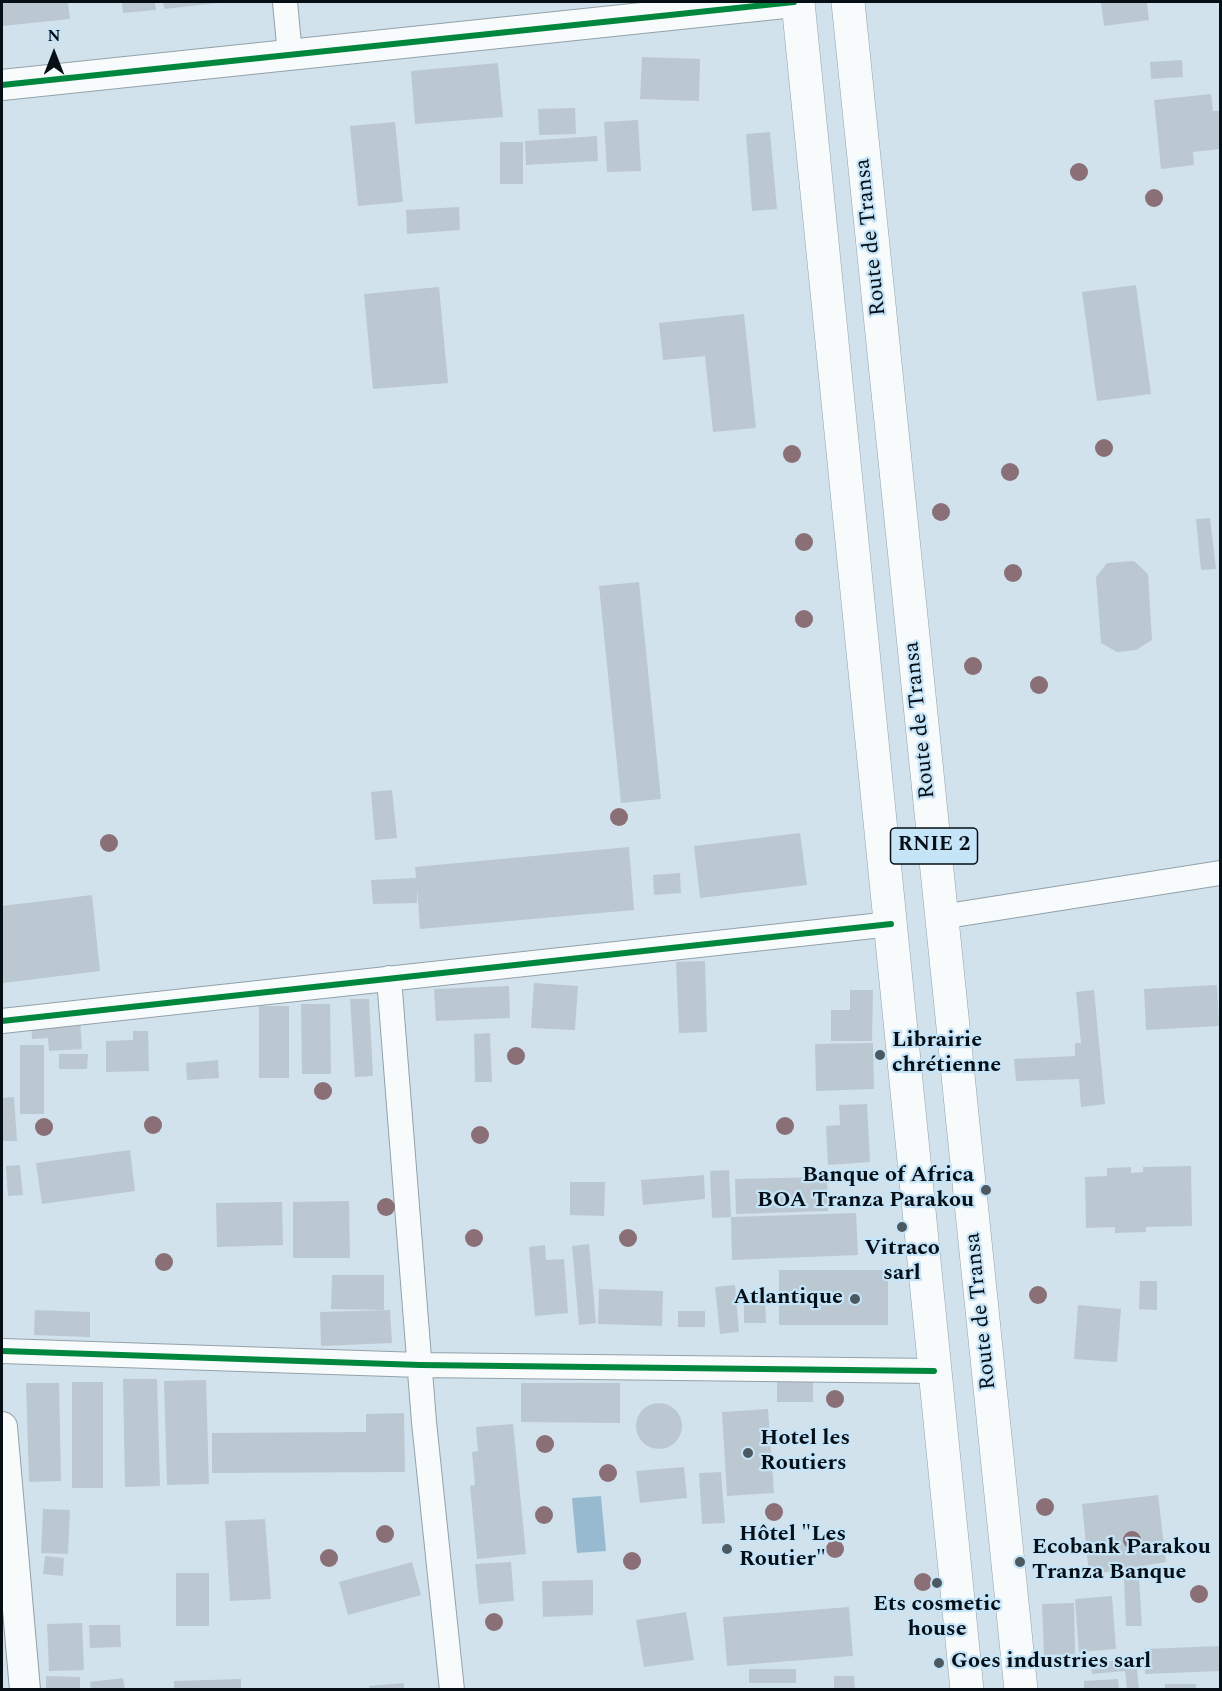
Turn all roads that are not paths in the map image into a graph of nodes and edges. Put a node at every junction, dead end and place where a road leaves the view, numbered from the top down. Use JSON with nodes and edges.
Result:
{"nodes":[{"id":1,"x":285,"y":2,"type":"edge"},
{"id":2,"x":796,"y":2,"type":"edge"},
{"id":3,"x":848,"y":2,"type":"edge"},
{"id":4,"x":290,"y":55,"type":"junction"},
{"id":5,"x":2,"y":85,"type":"edge"},
{"id":6,"x":927,"y":786,"type":"junction"},
{"id":7,"x":877,"y":791,"type":"junction"},
{"id":8,"x":1221,"y":873,"type":"edge"},
{"id":9,"x":942,"y":917,"type":"junction"},
{"id":10,"x":891,"y":924,"type":"junction"},
{"id":11,"x":389,"y":978,"type":"junction"},
{"id":12,"x":2,"y":1021,"type":"edge"},
{"id":13,"x":2,"y":1351,"type":"edge"},
{"id":14,"x":420,"y":1365,"type":"junction"},
{"id":15,"x":934,"y":1371,"type":"junction"},
{"id":16,"x":2,"y":1427,"type":"edge"},
{"id":17,"x":10,"y":1626,"type":"edge"},
{"id":18,"x":25,"y":1689,"type":"edge"},
{"id":19,"x":452,"y":1689,"type":"edge"},
{"id":20,"x":967,"y":1689,"type":"edge"},
{"id":21,"x":1021,"y":1689,"type":"edge"}],
"edges":[{"from":1,"to":4,"type":"street"},
{"from":2,"to":4,"type":"street"},
{"from":2,"to":7,"type":"main road","number":"RNIE 2"},
{"from":3,"to":6,"type":"main road","name":"Route de Transa","number":"RNIE 2"},
{"from":4,"to":5,"type":"street"},
{"from":6,"to":7,"type":"main road"},
{"from":6,"to":9,"type":"main road","name":"Route de Transa","number":"RNIE 2"},
{"from":7,"to":10,"type":"main road","number":"RNIE 2"},
{"from":8,"to":9,"type":"street"},
{"from":9,"to":21,"type":"main road","name":"Route de Transa","number":"RNIE 2"},
{"from":10,"to":11,"type":"street"},
{"from":10,"to":15,"type":"main road","number":"RNIE 2"},
{"from":11,"to":12,"type":"street"},
{"from":11,"to":14,"type":"street"},
{"from":13,"to":14,"type":"street"},
{"from":14,"to":15,"type":"street"},
{"from":14,"to":19,"type":"street"},
{"from":15,"to":20,"type":"main road","number":"RNIE 2"},
{"from":16,"to":17,"type":"street"},
{"from":17,"to":18,"type":"street"}]}
